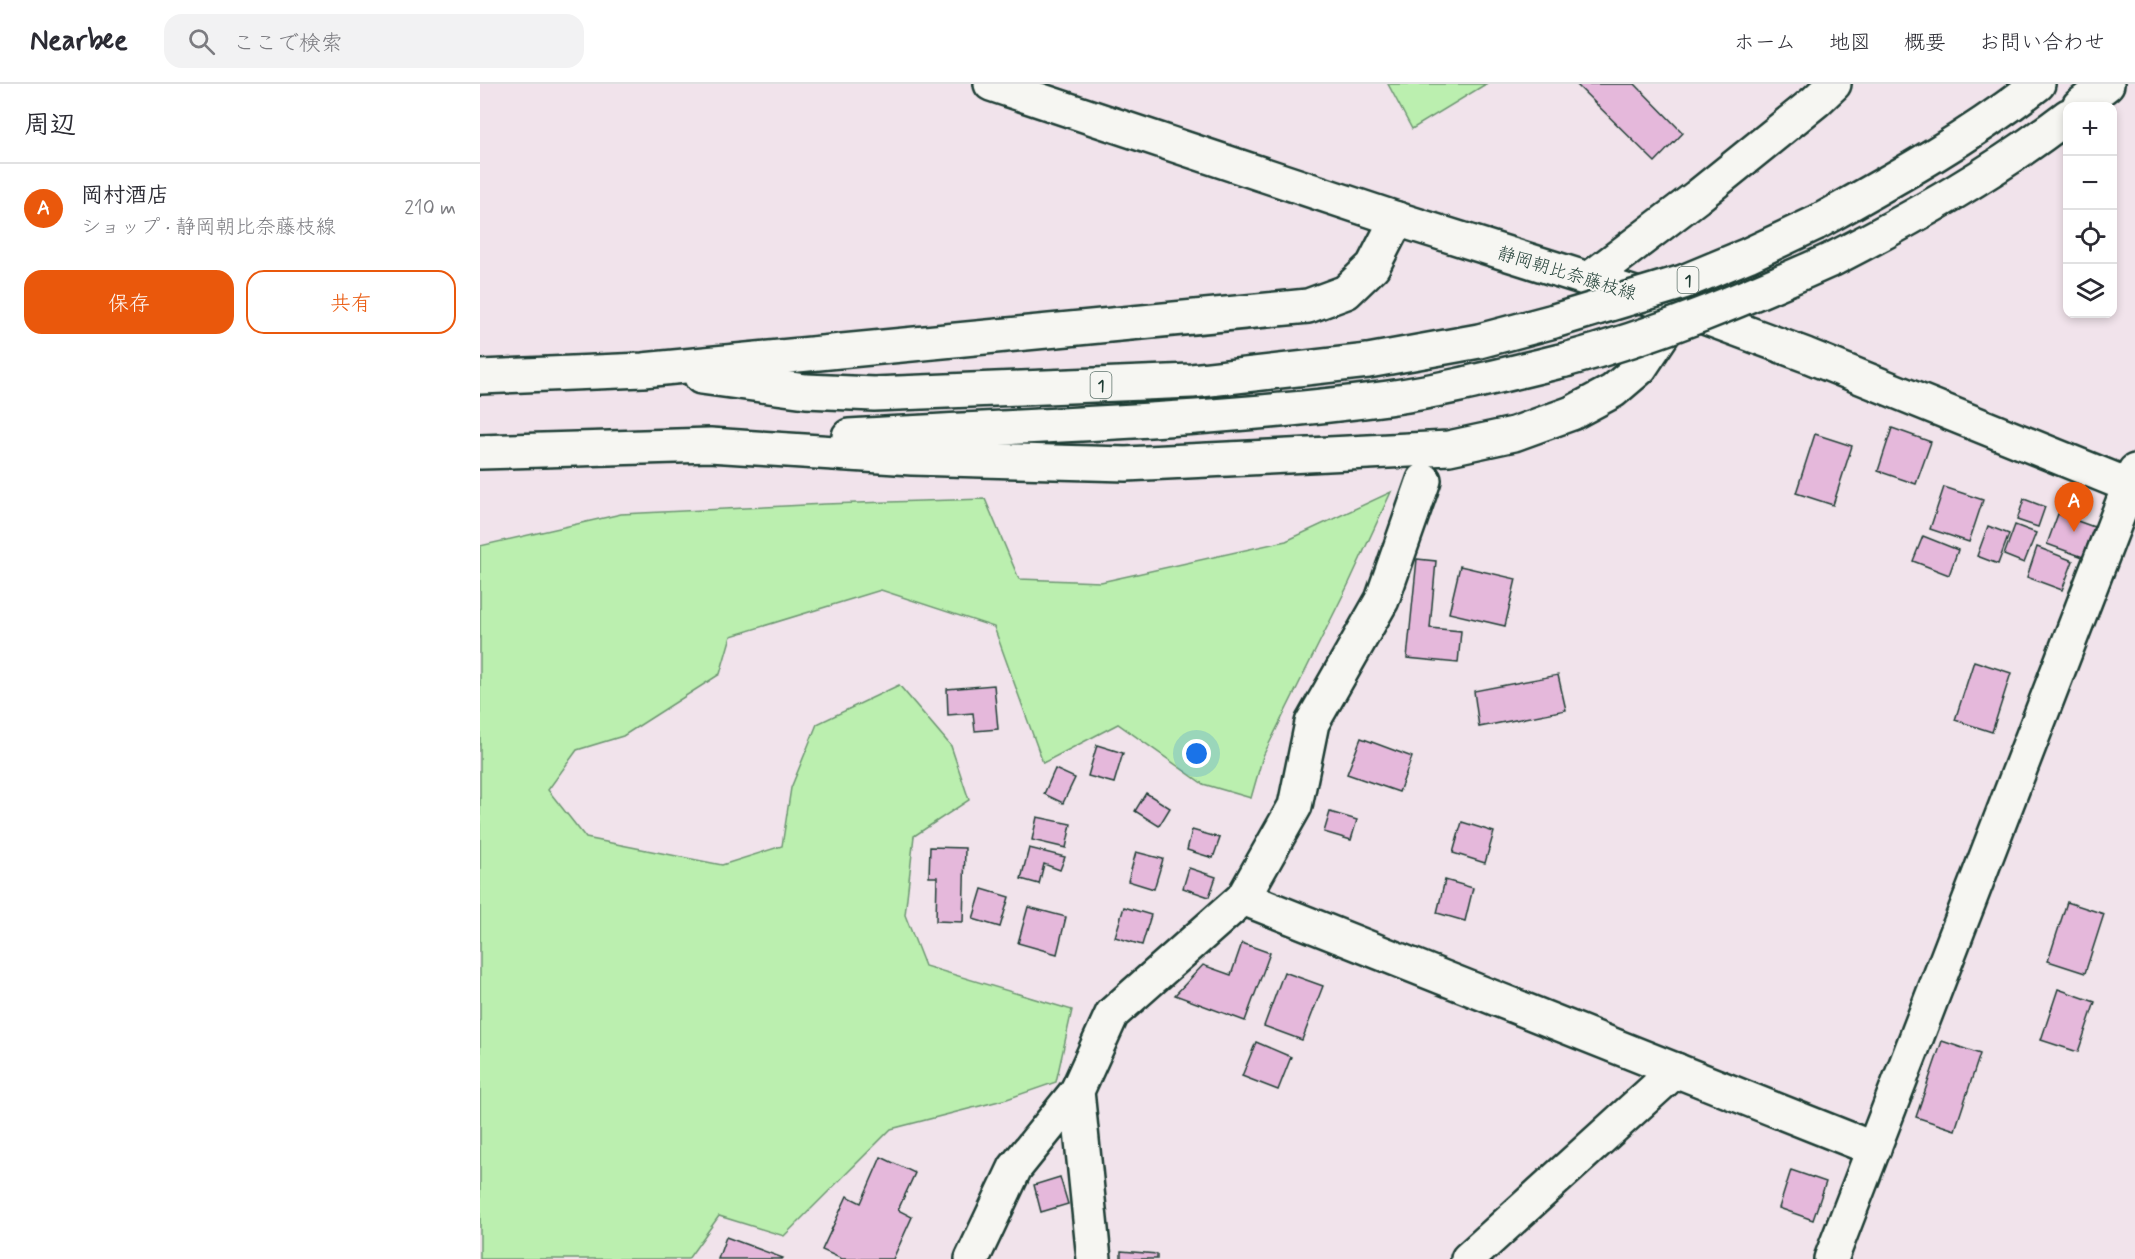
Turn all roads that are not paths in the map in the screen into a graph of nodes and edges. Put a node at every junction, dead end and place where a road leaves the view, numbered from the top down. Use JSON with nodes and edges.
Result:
{"nodes":[{"id":1,"x":991,"y":84,"type":"edge"},
{"id":2,"x":1834,"y":84,"type":"edge"},
{"id":3,"x":2038,"y":84,"type":"edge"},
{"id":4,"x":2107,"y":84,"type":"edge"},
{"id":5,"x":2084,"y":102,"type":"edge"},
{"id":6,"x":2063,"y":119,"type":"edge"},
{"id":7,"x":1397,"y":219,"type":"junction"},
{"id":8,"x":1588,"y":280,"type":"junction"},
{"id":9,"x":1680,"y":308,"type":"junction"},
{"id":10,"x":642,"y":370,"type":"junction"},
{"id":11,"x":480,"y":376,"type":"edge"},
{"id":12,"x":710,"y":445,"type":"junction"},
{"id":13,"x":480,"y":452,"type":"edge"},
{"id":14,"x":1424,"y":480,"type":"dead end"},
{"id":15,"x":2133,"y":481,"type":"edge"},
{"id":16,"x":1243,"y":898,"type":"junction"},
{"id":17,"x":1676,"y":1070,"type":"junction"},
{"id":18,"x":1077,"y":1091,"type":"junction"},
{"id":19,"x":1874,"y":1149,"type":"junction"},
{"id":20,"x":972,"y":1259,"type":"edge"},
{"id":21,"x":1094,"y":1259,"type":"edge"},
{"id":22,"x":1468,"y":1259,"type":"edge"},
{"id":23,"x":1831,"y":1259,"type":"edge"}],
"edges":[{"from":1,"to":7,"type":"main road","name":"静岡朝比奈藤枝線"},
{"from":2,"to":8,"type":"main road"},
{"from":3,"to":10,"type":"main road","number":"1","bridge":true},
{"from":4,"to":5,"type":"main road"},
{"from":6,"to":12,"type":"main road","bridge":true},
{"from":7,"to":8,"type":"main road","name":"静岡朝比奈藤枝線"},
{"from":7,"to":10,"type":"main road"},
{"from":8,"to":9,"type":"main road","name":"静岡朝比奈藤枝線"},
{"from":9,"to":12,"type":"main road"},
{"from":9,"to":15,"type":"main road","name":"静岡朝比奈藤枝線"},
{"from":10,"to":11,"type":"main road"},
{"from":12,"to":13,"type":"main road"},
{"from":14,"to":16,"type":"main road"},
{"from":15,"to":19,"type":"main road"},
{"from":16,"to":17,"type":"main road"},
{"from":16,"to":18,"type":"main road"},
{"from":17,"to":19,"type":"main road"},
{"from":17,"to":22,"type":"main road"},
{"from":18,"to":20,"type":"main road"},
{"from":18,"to":21,"type":"main road"},
{"from":19,"to":23,"type":"main road"}]}
